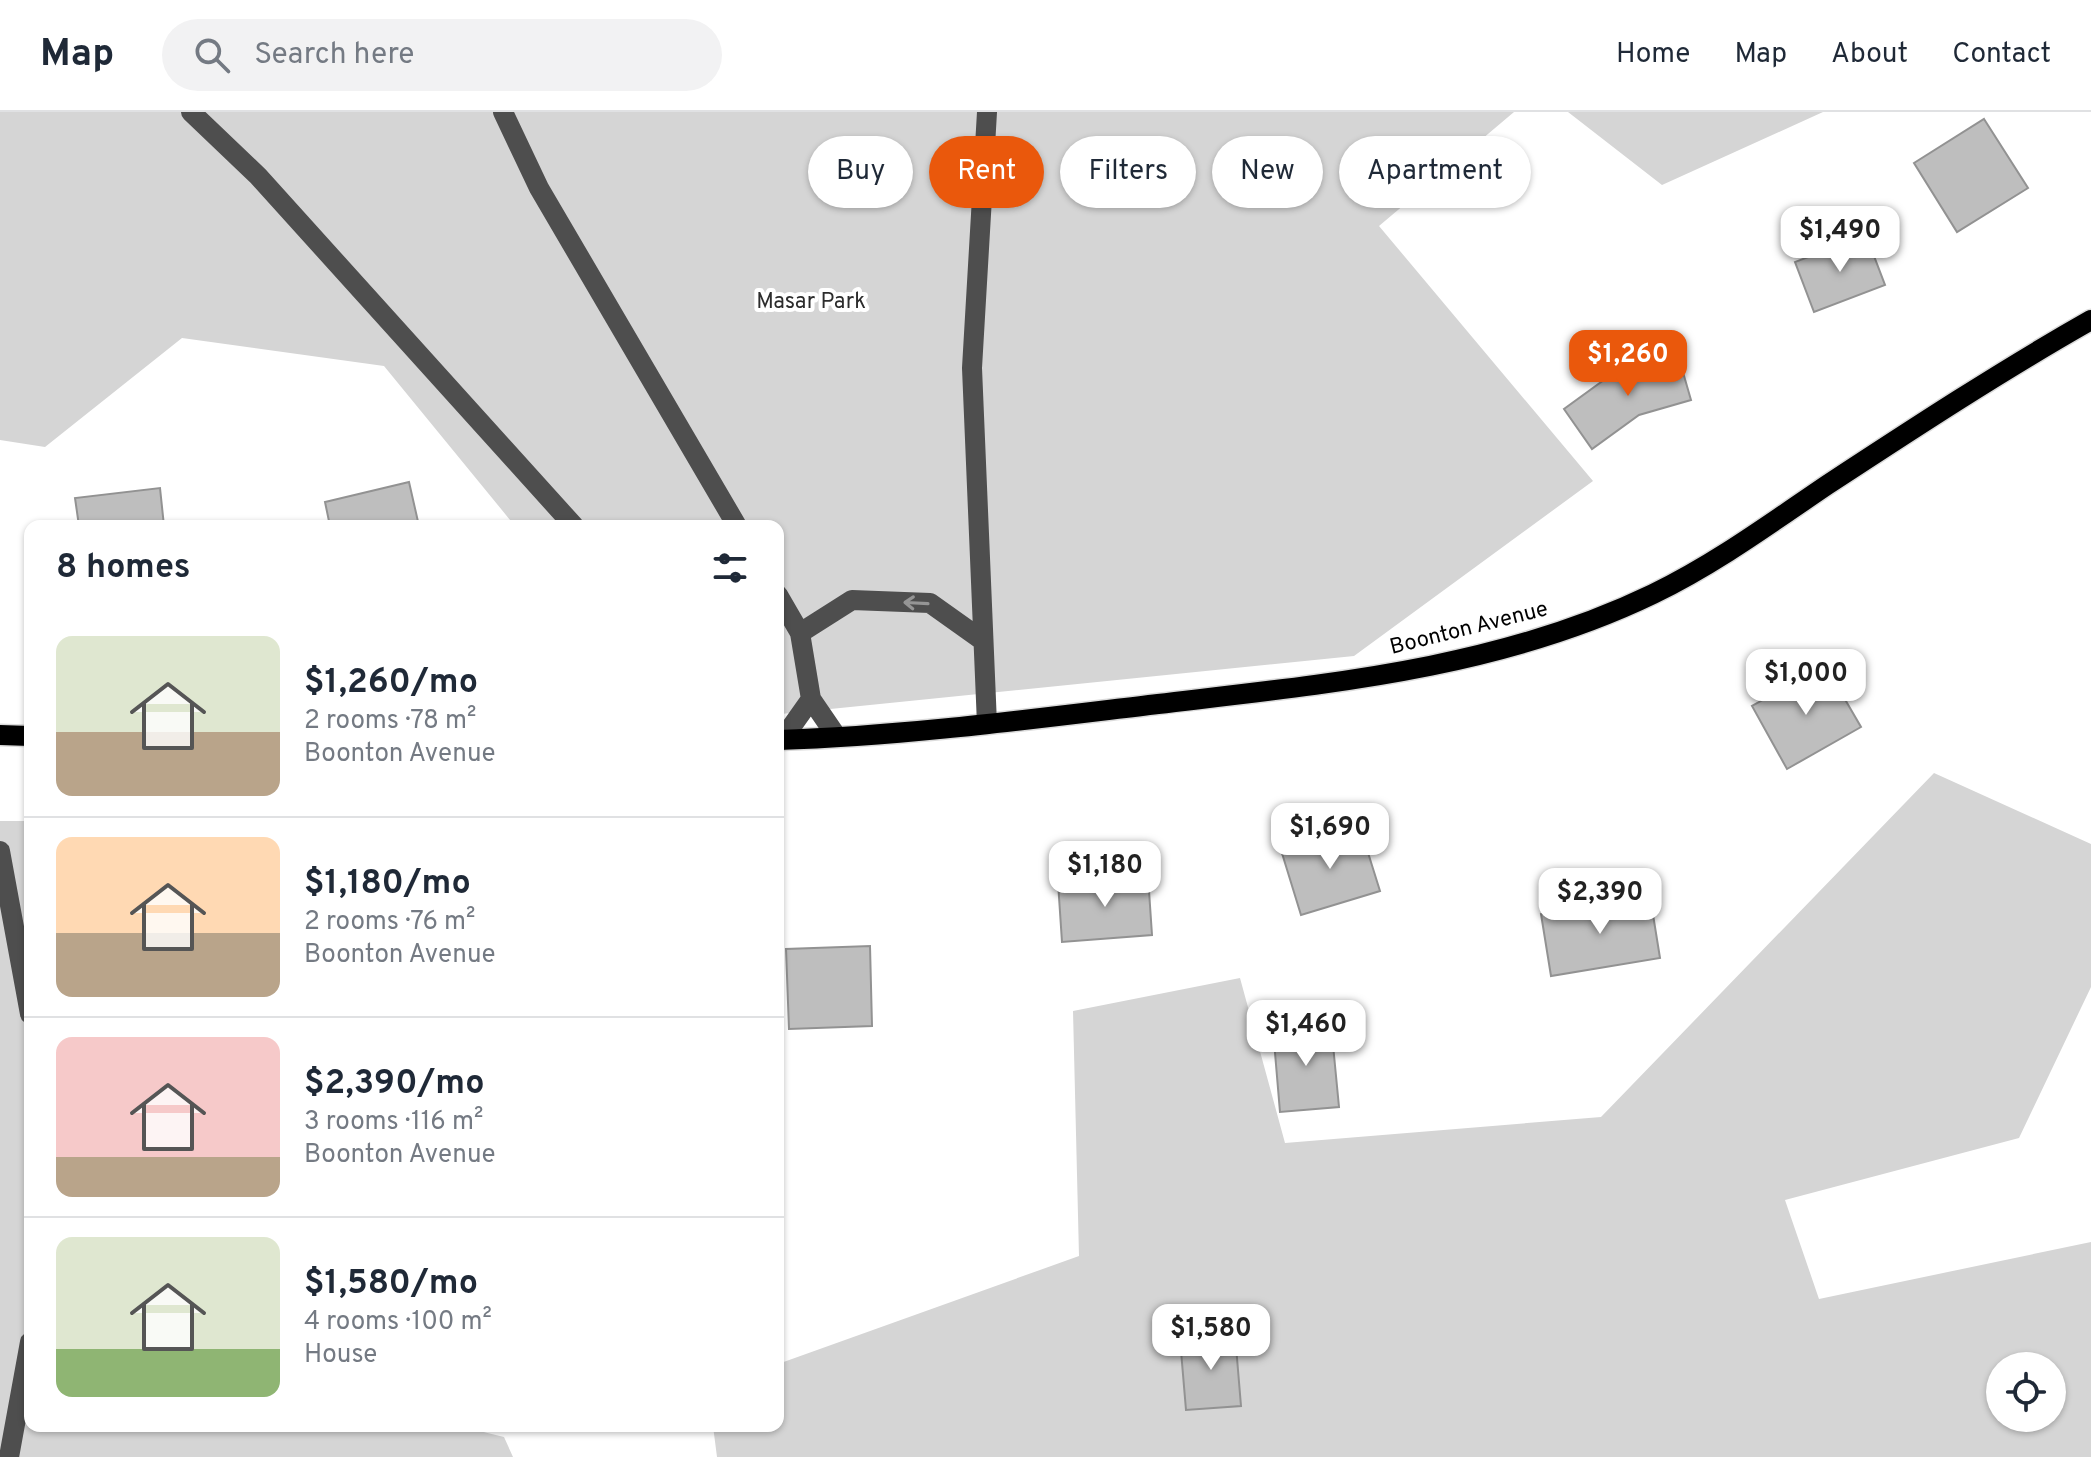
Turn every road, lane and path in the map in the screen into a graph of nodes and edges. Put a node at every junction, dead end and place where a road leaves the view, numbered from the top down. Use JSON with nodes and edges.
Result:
{"nodes":[{"id":1,"x":191,"y":112,"type":"edge"},
{"id":2,"x":503,"y":112,"type":"edge"},
{"id":3,"x":987,"y":112,"type":"edge"},
{"id":4,"x":2091,"y":320,"type":"edge"},
{"id":5,"x":569,"y":520,"type":"edge"},
{"id":6,"x":733,"y":520,"type":"edge"},
{"id":7,"x":784,"y":605,"type":"edge"},
{"id":8,"x":800,"y":633,"type":"junction"},
{"id":9,"x":982,"y":640,"type":"junction"},
{"id":10,"x":811,"y":699,"type":"junction"},
{"id":11,"x":987,"y":724,"type":"junction"},
{"id":12,"x":0,"y":735,"type":"edge"},
{"id":13,"x":784,"y":735,"type":"edge"},
{"id":14,"x":24,"y":736,"type":"edge"},
{"id":15,"x":837,"y":737,"type":"junction"},
{"id":16,"x":784,"y":740,"type":"edge"},
{"id":17,"x":0,"y":851,"type":"edge"},
{"id":18,"x":24,"y":981,"type":"edge"},
{"id":19,"x":24,"y":1375,"type":"edge"},
{"id":20,"x":9,"y":1457,"type":"edge"}],
"edges":[{"from":1,"to":5,"type":"lane"},
{"from":2,"to":6,"type":"lane"},
{"from":3,"to":9,"type":"lane"},
{"from":4,"to":11,"type":"main road","name":"Boonton Avenue"},
{"from":7,"to":8,"type":"lane"},
{"from":9,"to":8,"type":"lane","one_way":true},
{"from":8,"to":10,"type":"lane"},
{"from":9,"to":11,"type":"lane"},
{"from":10,"to":13,"type":"lane"},
{"from":10,"to":15,"type":"lane"},
{"from":11,"to":15,"type":"main road","name":"Boonton Avenue"},
{"from":12,"to":14,"type":"main road"},
{"from":15,"to":16,"type":"main road","name":"Boonton Avenue"},
{"from":17,"to":18,"type":"lane"},
{"from":19,"to":20,"type":"lane"}]}
